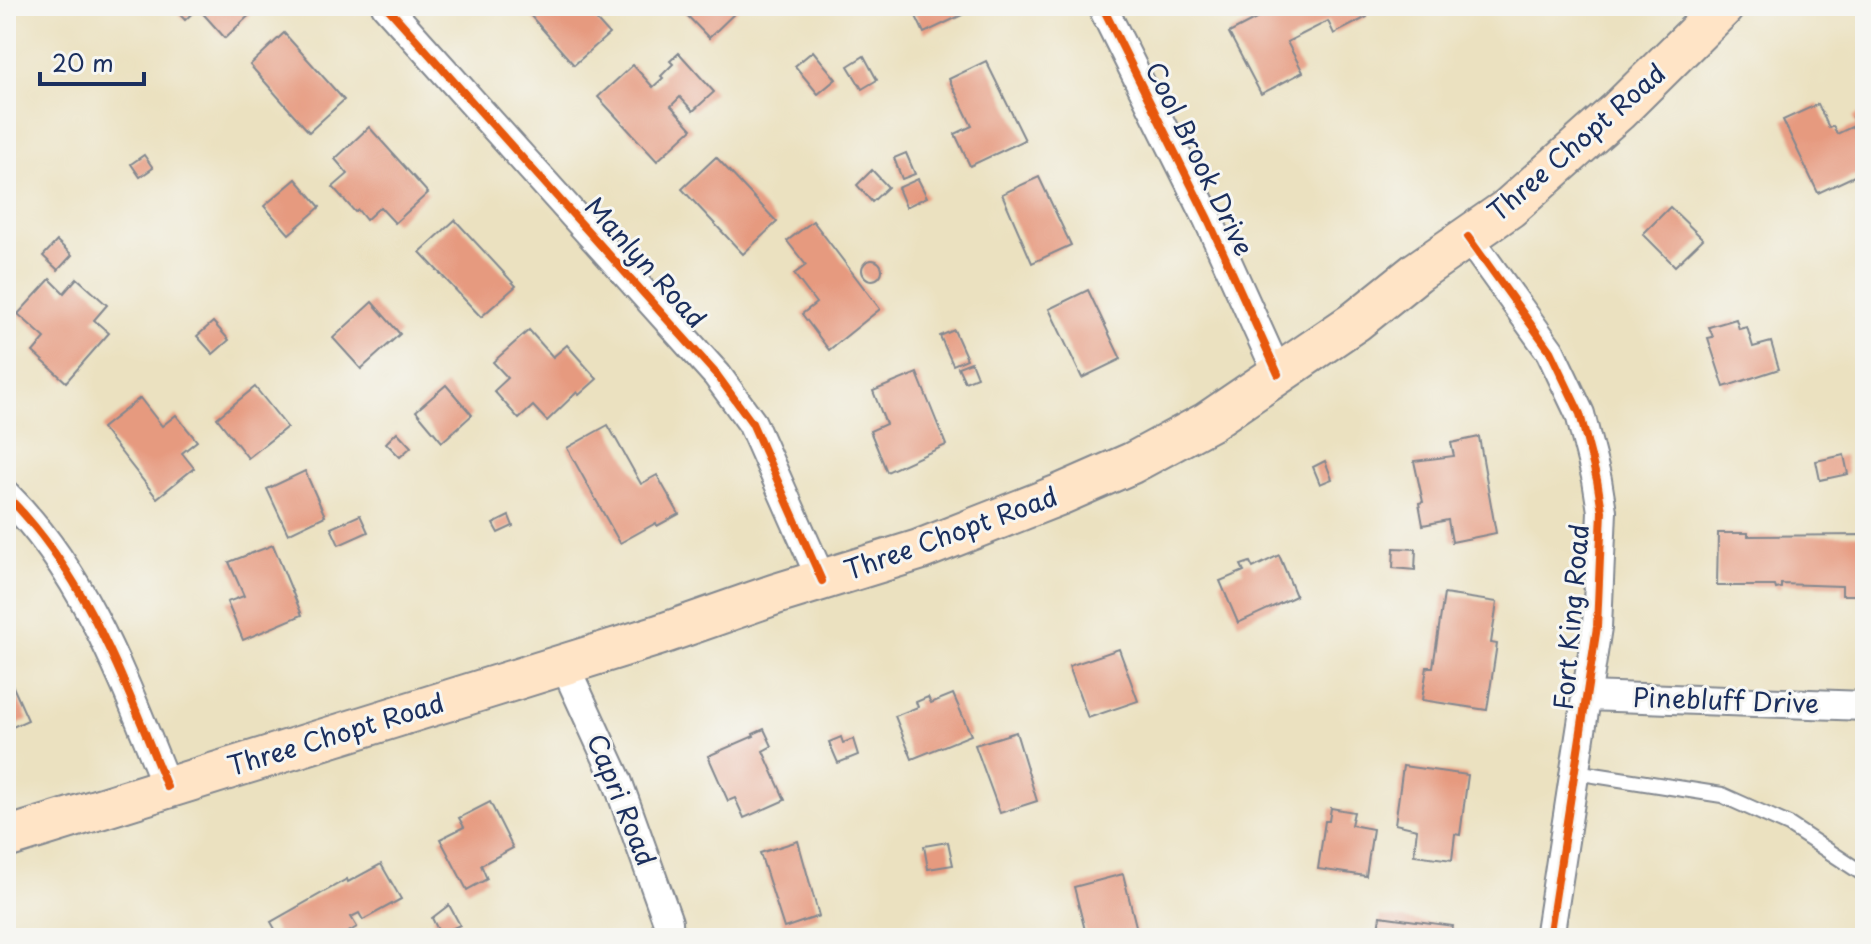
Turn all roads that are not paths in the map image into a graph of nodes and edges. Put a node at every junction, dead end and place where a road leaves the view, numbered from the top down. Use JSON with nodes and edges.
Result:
{"nodes":[{"id":1,"x":386,"y":6,"type":"edge"},
{"id":2,"x":1102,"y":6,"type":"edge"},
{"id":3,"x":1724,"y":6,"type":"edge"},
{"id":4,"x":1468,"y":237,"type":"junction"},
{"id":5,"x":1278,"y":374,"type":"junction"},
{"id":6,"x":6,"y":495,"type":"edge"},
{"id":7,"x":822,"y":581,"type":"junction"},
{"id":8,"x":564,"y":664,"type":"junction"},
{"id":9,"x":1587,"y":696,"type":"junction"},
{"id":10,"x":1865,"y":706,"type":"edge"},
{"id":11,"x":1575,"y":772,"type":"junction"},
{"id":12,"x":167,"y":787,"type":"junction"},
{"id":13,"x":6,"y":838,"type":"edge"},
{"id":14,"x":1865,"y":875,"type":"edge"},
{"id":15,"x":669,"y":938,"type":"edge"},
{"id":16,"x":1549,"y":938,"type":"edge"}],
"edges":[{"from":1,"to":7,"type":"street","name":"Manlyn Road"},
{"from":2,"to":5,"type":"street","name":"Cool Brook Drive"},
{"from":3,"to":4,"type":"main road","name":"Three Chopt Road"},
{"from":4,"to":5,"type":"main road","name":"Three Chopt Road"},
{"from":4,"to":9,"type":"street","name":"Fort King Road"},
{"from":5,"to":7,"type":"main road","name":"Three Chopt Road"},
{"from":6,"to":12,"type":"street"},
{"from":7,"to":8,"type":"main road","name":"Three Chopt Road"},
{"from":8,"to":12,"type":"main road","name":"Three Chopt Road"},
{"from":8,"to":15,"type":"street","name":"Capri Road"},
{"from":9,"to":10,"type":"street","name":"Pinebluff Drive"},
{"from":9,"to":11,"type":"street","name":"Fort King Road"},
{"from":11,"to":14,"type":"lane"},
{"from":11,"to":16,"type":"street","name":"Fort King Road"},
{"from":12,"to":13,"type":"main road","name":"Three Chopt Road"}]}
